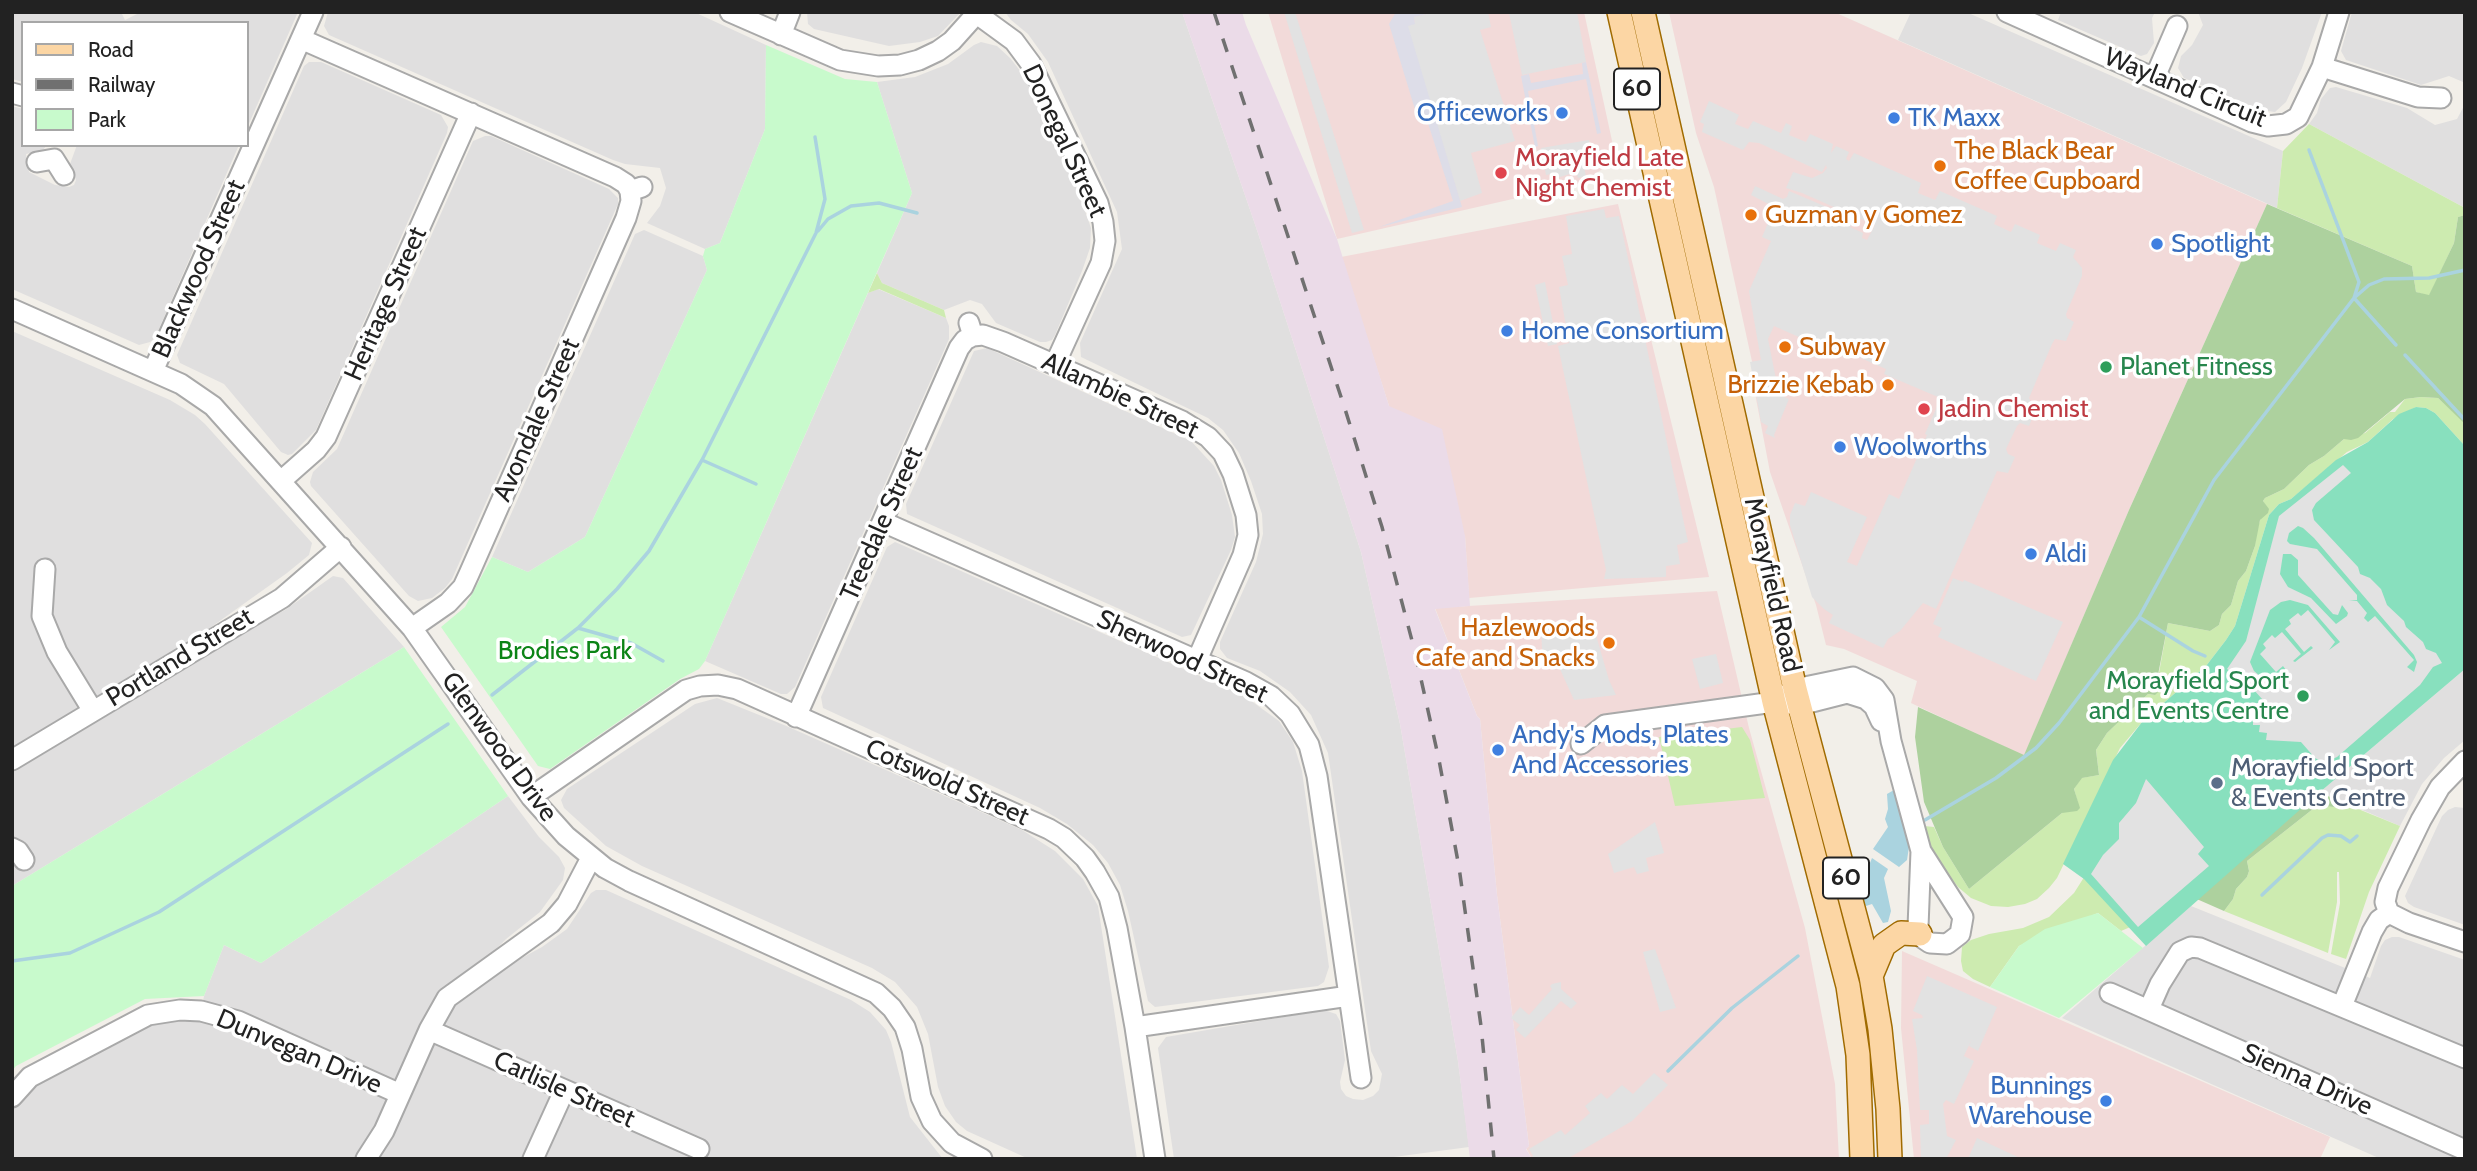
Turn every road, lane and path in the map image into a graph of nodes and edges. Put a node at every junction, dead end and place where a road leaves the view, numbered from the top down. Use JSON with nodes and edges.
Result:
{"nodes":[{"id":1,"x":313,"y":12,"type":"edge"},
{"id":2,"x":730,"y":12,"type":"edge"},
{"id":3,"x":790,"y":12,"type":"edge"},
{"id":4,"x":1619,"y":12,"type":"edge"},
{"id":5,"x":1643,"y":12,"type":"edge"},
{"id":6,"x":2007,"y":12,"type":"edge"},
{"id":7,"x":2339,"y":12,"type":"edge"},
{"id":8,"x":978,"y":13,"type":"edge"},
{"id":9,"x":2034,"y":18,"type":"edge"},
{"id":10,"x":2177,"y":26,"type":"dead end"},
{"id":11,"x":781,"y":35,"type":"junction"},
{"id":12,"x":301,"y":39,"type":"junction"},
{"id":13,"x":2322,"y":67,"type":"junction"},
{"id":14,"x":2155,"y":77,"type":"junction"},
{"id":15,"x":2441,"y":98,"type":"dead end"},
{"id":16,"x":471,"y":113,"type":"junction"},
{"id":17,"x":12,"y":309,"type":"edge"},
{"id":18,"x":971,"y":329,"type":"joint"},
{"id":19,"x":1055,"y":364,"type":"junction"},
{"id":20,"x":153,"y":371,"type":"junction"},
{"id":21,"x":282,"y":480,"type":"junction"},
{"id":22,"x":883,"y":522,"type":"junction"},
{"id":23,"x":341,"y":547,"type":"junction"},
{"id":24,"x":45,"y":569,"type":"dead end"},
{"id":25,"x":412,"y":628,"type":"junction"},
{"id":26,"x":1197,"y":660,"type":"junction"},
{"id":27,"x":1797,"y":697,"type":"junction"},
{"id":28,"x":1774,"y":702,"type":"junction"},
{"id":29,"x":93,"y":711,"type":"junction"},
{"id":30,"x":796,"y":717,"type":"junction"},
{"id":31,"x":1581,"y":744,"type":"dead end"},
{"id":32,"x":12,"y":760,"type":"edge"},
{"id":33,"x":2460,"y":774,"type":"edge"},
{"id":34,"x":531,"y":797,"type":"junction"},
{"id":35,"x":1921,"y":851,"type":"junction"},
{"id":36,"x":591,"y":858,"type":"junction"},
{"id":37,"x":1952,"y":903,"type":"junction"},
{"id":38,"x":2389,"y":913,"type":"junction"},
{"id":39,"x":1919,"y":925,"type":"junction"},
{"id":40,"x":2465,"y":942,"type":"edge"},
{"id":41,"x":1871,"y":976,"type":"junction"},
{"id":42,"x":2110,"y":993,"type":"dead end"},
{"id":43,"x":1349,"y":996,"type":"junction"},
{"id":44,"x":2342,"y":1006,"type":"junction"},
{"id":45,"x":2149,"y":1009,"type":"junction"},
{"id":46,"x":1135,"y":1027,"type":"junction"},
{"id":47,"x":429,"y":1030,"type":"junction"},
{"id":48,"x":2465,"y":1058,"type":"edge"},
{"id":49,"x":1361,"y":1078,"type":"dead end"},
{"id":50,"x":564,"y":1091,"type":"junction"},
{"id":51,"x":400,"y":1094,"type":"junction"},
{"id":52,"x":12,"y":1097,"type":"edge"},
{"id":53,"x":699,"y":1149,"type":"dead end"},
{"id":54,"x":2465,"y":1150,"type":"edge"},
{"id":55,"x":366,"y":1159,"type":"edge"},
{"id":56,"x":533,"y":1159,"type":"edge"},
{"id":57,"x":982,"y":1159,"type":"edge"},
{"id":58,"x":1155,"y":1159,"type":"edge"},
{"id":59,"x":1862,"y":1159,"type":"edge"},
{"id":60,"x":1890,"y":1159,"type":"edge"}],
"edges":[{"from":1,"to":12,"type":"street","name":"Blackwood Street"},
{"from":2,"to":11,"type":"street"},
{"from":3,"to":11,"type":"street"},
{"from":4,"to":28,"type":"main road","name":"Morayfield Road","number":"60"},
{"from":5,"to":27,"type":"main road","name":"Morayfield Road","number":"60"},
{"from":6,"to":9,"type":"street","name":"Wayland Circuit"},
{"from":7,"to":13,"type":"street","name":"Wayland Circuit"},
{"from":8,"to":11,"type":"street"},
{"from":8,"to":19,"type":"street","name":"Donegal Street"},
{"from":9,"to":14,"type":"street","name":"Wayland Circuit"},
{"from":10,"to":14,"type":"street"},
{"from":12,"to":16,"type":"street","name":"Avondale Street"},
{"from":12,"to":20,"type":"street","name":"Blackwood Street"},
{"from":13,"to":14,"type":"street","name":"Wayland Circuit"},
{"from":13,"to":15,"type":"street"},
{"from":16,"to":21,"type":"street","name":"Heritage Street"},
{"from":16,"to":25,"type":"street","name":"Avondale Street"},
{"from":17,"to":20,"type":"street","name":"Glenwood Drive"},
{"from":18,"to":19,"type":"street","name":"Allambie Street"},
{"from":18,"to":22,"type":"street","name":"Treedale Street"},
{"from":19,"to":26,"type":"street","name":"Allambie Street"},
{"from":20,"to":21,"type":"street","name":"Glenwood Drive"},
{"from":21,"to":23,"type":"street","name":"Glenwood Drive"},
{"from":22,"to":26,"type":"street","name":"Sherwood Street"},
{"from":22,"to":30,"type":"street","name":"Treedale Street"},
{"from":23,"to":25,"type":"street","name":"Glenwood Drive"},
{"from":23,"to":29,"type":"street","name":"Portland Street"},
{"from":24,"to":29,"type":"street"},
{"from":25,"to":34,"type":"street","name":"Glenwood Drive"},
{"from":26,"to":43,"type":"street","name":"Sherwood Street"},
{"from":27,"to":28,"type":"street"},
{"from":27,"to":35,"type":"street"},
{"from":27,"to":41,"type":"main road","name":"Morayfield Road","number":"60"},
{"from":28,"to":31,"type":"street"},
{"from":28,"to":59,"type":"main road","name":"Morayfield Road","number":"60"},
{"from":29,"to":32,"type":"street","name":"Portland Street"},
{"from":30,"to":34,"type":"street","name":"Cotswold Street"},
{"from":30,"to":46,"type":"street","name":"Cotswold Street"},
{"from":33,"to":38,"type":"street"},
{"from":34,"to":36,"type":"street","name":"Glenwood Drive"},
{"from":35,"to":37,"type":"street"},
{"from":35,"to":39,"type":"street"},
{"from":36,"to":47,"type":"street"},
{"from":36,"to":57,"type":"street","name":"Glenwood Drive"},
{"from":37,"to":39,"type":"street"},
{"from":37,"to":39,"type":"street"},
{"from":38,"to":40,"type":"street"},
{"from":38,"to":44,"type":"street"},
{"from":39,"to":41,"type":"main road"},
{"from":41,"to":60,"type":"main road","name":"Morayfield Road","number":"60"},
{"from":42,"to":45,"type":"street","name":"Sienna Drive"},
{"from":43,"to":46,"type":"street"},
{"from":43,"to":49,"type":"street","name":"Sherwood Street"},
{"from":44,"to":45,"type":"street"},
{"from":44,"to":48,"type":"street"},
{"from":45,"to":54,"type":"street","name":"Sienna Drive"},
{"from":46,"to":58,"type":"street","name":"Cotswold Street"},
{"from":47,"to":50,"type":"street","name":"Carlisle Street"},
{"from":47,"to":51,"type":"street"},
{"from":50,"to":53,"type":"street","name":"Carlisle Street"},
{"from":50,"to":56,"type":"street"},
{"from":51,"to":52,"type":"street","name":"Dunvegan Drive"},
{"from":51,"to":55,"type":"street"}]}
